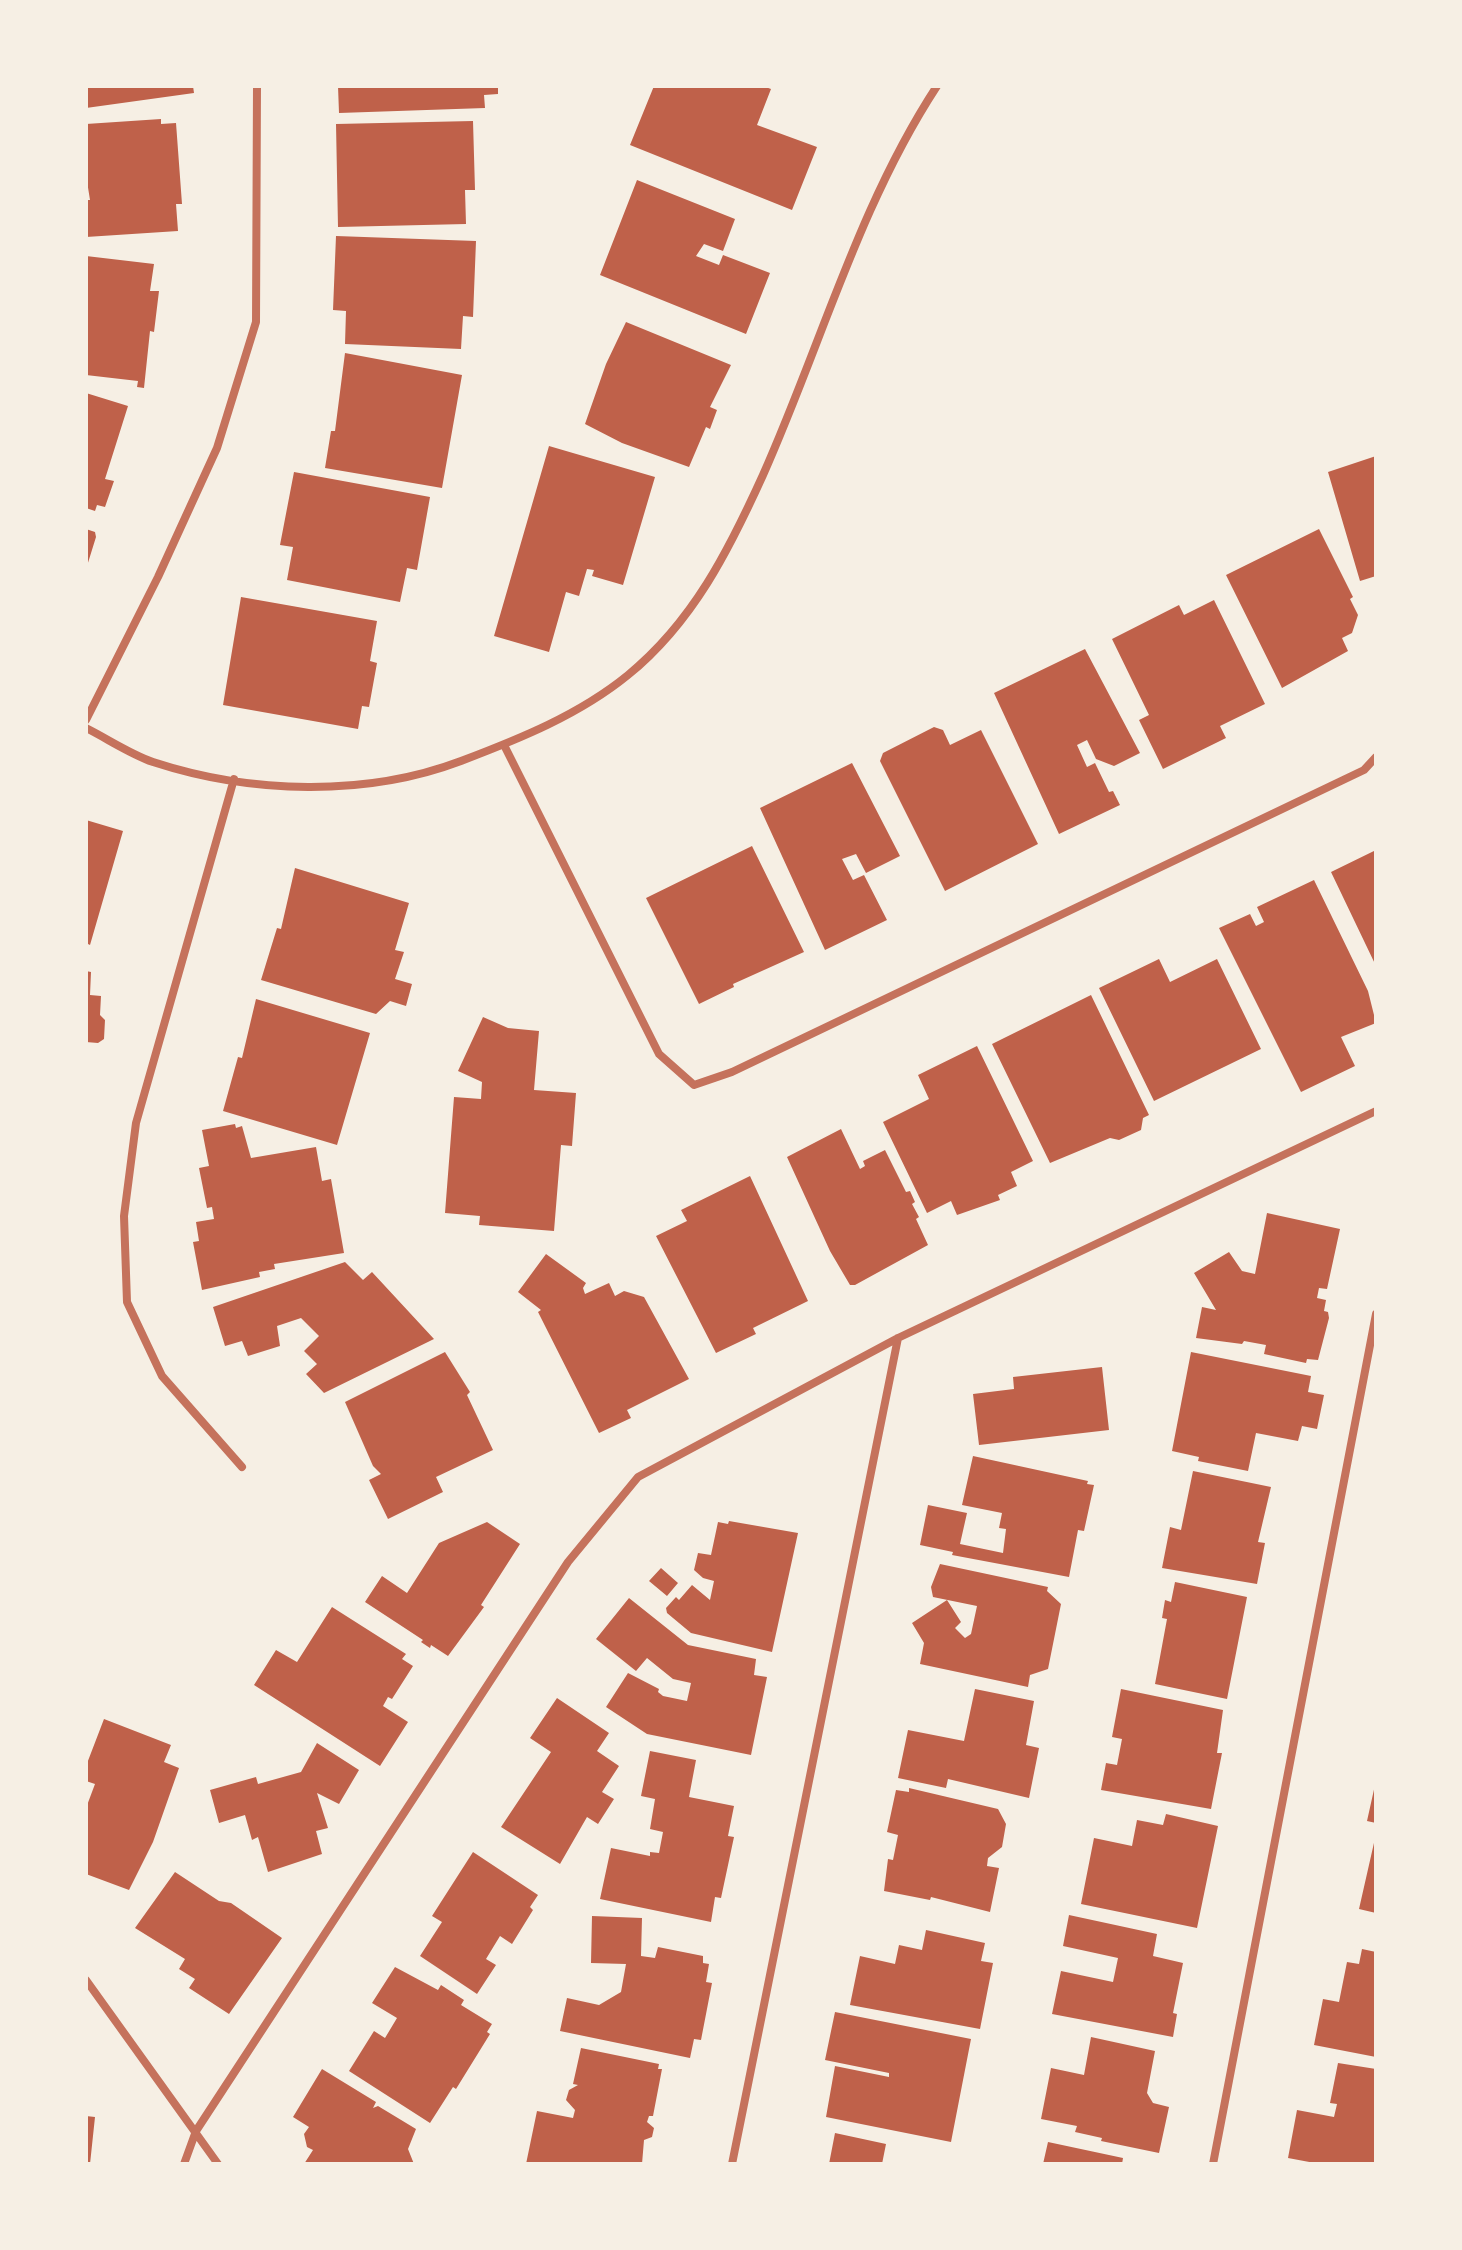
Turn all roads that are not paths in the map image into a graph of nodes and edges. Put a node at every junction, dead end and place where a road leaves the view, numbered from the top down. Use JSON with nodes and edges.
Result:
{"nodes":[{"id":1,"x":257,"y":86,"type":"edge"},
{"id":2,"x":937,"y":86,"type":"edge"},
{"id":3,"x":86,"y":720,"type":"edge"},
{"id":4,"x":86,"y":728,"type":"edge"},
{"id":5,"x":504,"y":745,"type":"junction"},
{"id":6,"x":1376,"y":757,"type":"edge"},
{"id":7,"x":234,"y":779,"type":"junction"},
{"id":8,"x":1376,"y":1111,"type":"edge"},
{"id":9,"x":1376,"y":1314,"type":"edge"},
{"id":10,"x":898,"y":1338,"type":"junction"},
{"id":11,"x":242,"y":1467,"type":"dead end"},
{"id":12,"x":86,"y":1980,"type":"edge"},
{"id":13,"x":196,"y":2131,"type":"junction"},
{"id":14,"x":184,"y":2164,"type":"edge"},
{"id":15,"x":218,"y":2164,"type":"edge"},
{"id":16,"x":732,"y":2164,"type":"edge"},
{"id":17,"x":1213,"y":2164,"type":"edge"}],
"edges":[{"from":1,"to":3,"type":"street"},
{"from":2,"to":5,"type":"street"},
{"from":4,"to":7,"type":"street"},
{"from":5,"to":6,"type":"street"},
{"from":5,"to":7,"type":"street"},
{"from":7,"to":11,"type":"street"},
{"from":8,"to":10,"type":"street"},
{"from":9,"to":17,"type":"street"},
{"from":10,"to":13,"type":"street"},
{"from":10,"to":16,"type":"street"},
{"from":12,"to":13,"type":"street"},
{"from":13,"to":14,"type":"street"},
{"from":13,"to":15,"type":"street"}]}
